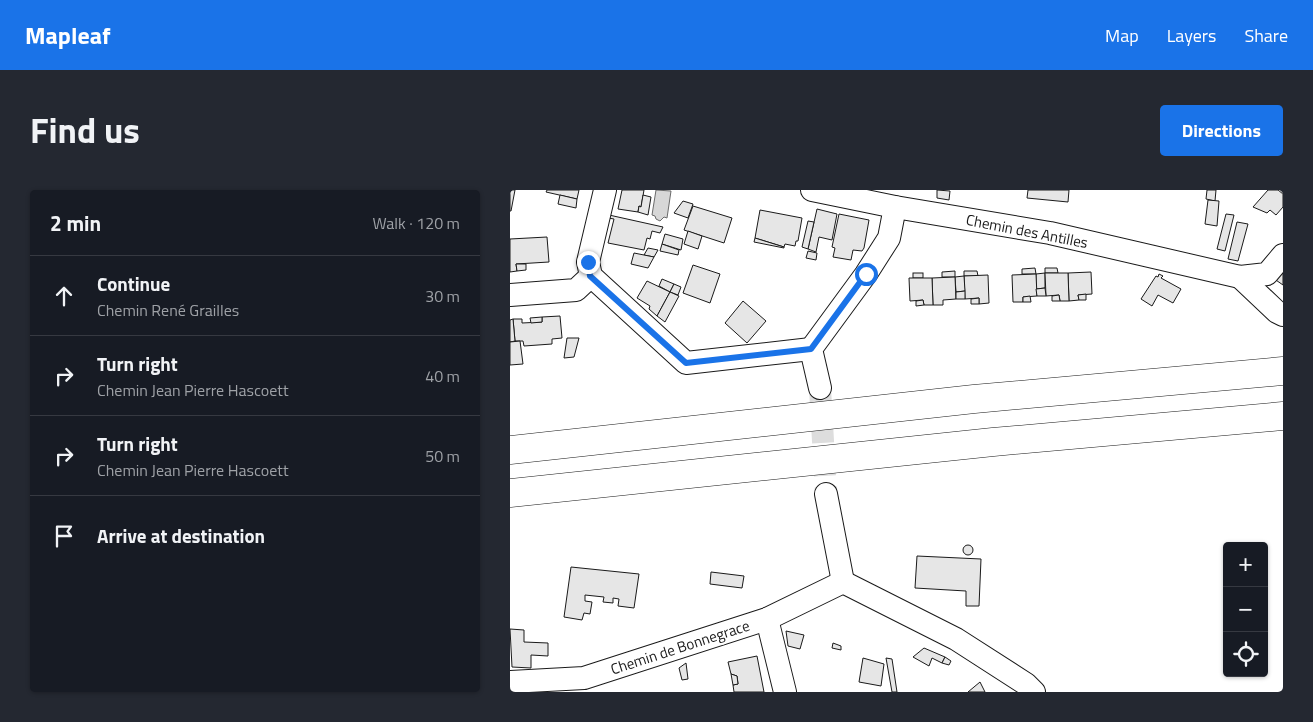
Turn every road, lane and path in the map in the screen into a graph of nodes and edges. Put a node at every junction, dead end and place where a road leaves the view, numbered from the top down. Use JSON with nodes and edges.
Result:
{"nodes":[{"id":1,"x":604,"y":190,"type":"edge"},
{"id":2,"x":812,"y":190,"type":"edge"},
{"id":3,"x":895,"y":207,"type":"junction"},
{"id":4,"x":1283,"y":255,"type":"edge"},
{"id":5,"x":590,"y":276,"type":"junction"},
{"id":6,"x":1240,"y":277,"type":"junction"},
{"id":7,"x":510,"y":295,"type":"edge"},
{"id":8,"x":1283,"y":315,"type":"edge"},
{"id":9,"x":811,"y":349,"type":"junction"},
{"id":10,"x":1283,"y":361,"type":"edge"},
{"id":11,"x":1283,"y":371,"type":"edge"},
{"id":12,"x":1193,"y":378,"type":"junction"},
{"id":13,"x":820,"y":388,"type":"tunnel mouth"},
{"id":14,"x":1283,"y":416,"type":"edge"},
{"id":15,"x":510,"y":450,"type":"edge"},
{"id":16,"x":510,"y":493,"type":"edge"},
{"id":17,"x":826,"y":494,"type":"tunnel mouth"},
{"id":18,"x":842,"y":582,"type":"junction"},
{"id":19,"x":767,"y":619,"type":"junction"},
{"id":20,"x":510,"y":682,"type":"edge"},
{"id":21,"x":785,"y":692,"type":"edge"},
{"id":22,"x":1034,"y":692,"type":"edge"}],
"edges":[{"from":1,"to":5,"type":"street"},
{"from":2,"to":3,"type":"street","name":"Chemin des Antilles"},
{"from":3,"to":6,"type":"street","name":"Chemin des Antilles"},
{"from":3,"to":9,"type":"street"},
{"from":4,"to":6,"type":"street"},
{"from":5,"to":7,"type":"street"},
{"from":5,"to":9,"type":"street"},
{"from":6,"to":8,"type":"street"},
{"from":9,"to":13,"type":"street"},
{"from":10,"to":12,"type":"highway"},
{"from":11,"to":12,"type":"highway"},
{"from":12,"to":15,"type":"highway"},
{"from":14,"to":16,"type":"highway"},
{"from":17,"to":18,"type":"street"},
{"from":18,"to":19,"type":"street","name":"Chemin de Bonnegrace"},
{"from":18,"to":22,"type":"street"},
{"from":19,"to":20,"type":"street","name":"Chemin de Bonnegrace"},
{"from":19,"to":21,"type":"street"}]}
